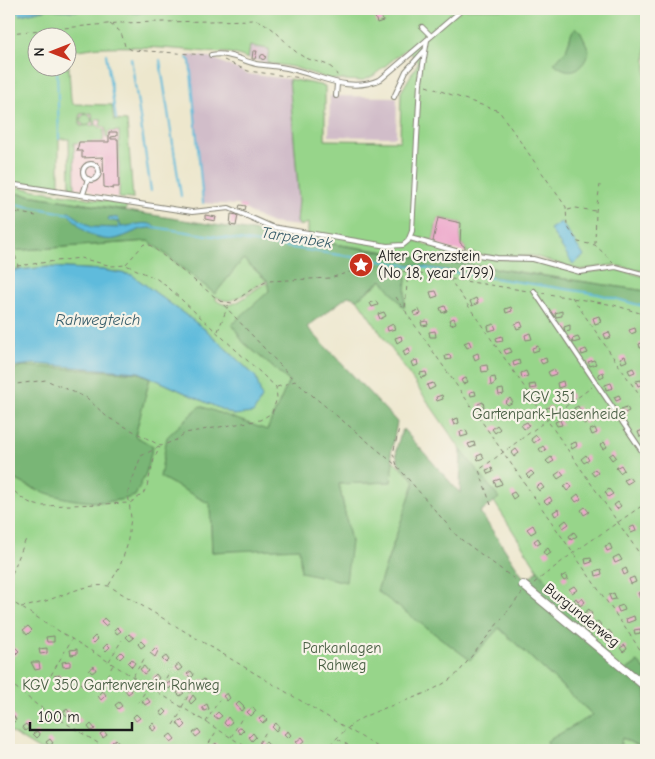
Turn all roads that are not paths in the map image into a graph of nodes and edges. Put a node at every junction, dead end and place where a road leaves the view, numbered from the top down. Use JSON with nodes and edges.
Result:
{"nodes":[{"id":1,"x":463,"y":9,"type":"edge"},
{"id":2,"x":422,"y":27,"type":"dead end"},
{"id":3,"x":431,"y":36,"type":"junction"},
{"id":4,"x":427,"y":40,"type":"junction"},
{"id":5,"x":424,"y":52,"type":"junction"},
{"id":6,"x":212,"y":55,"type":"road end"},
{"id":7,"x":337,"y":84,"type":"junction"},
{"id":8,"x":336,"y":96,"type":"dead end"},
{"id":9,"x":394,"y":97,"type":"dead end"},
{"id":10,"x":88,"y":179,"type":"junction"},
{"id":11,"x":9,"y":184,"type":"edge"},
{"id":12,"x":84,"y":194,"type":"junction"},
{"id":13,"x":410,"y":238,"type":"junction"},
{"id":14,"x":646,"y":274,"type":"edge"},
{"id":15,"x":534,"y":291,"type":"road end"},
{"id":16,"x":646,"y":457,"type":"edge"},
{"id":17,"x":527,"y":588,"type":"road end"},
{"id":18,"x":646,"y":687,"type":"edge"}],
"edges":[{"from":1,"to":3,"type":"lane"},
{"from":2,"to":3,"type":"lane"},
{"from":3,"to":4,"type":"lane"},
{"from":4,"to":5,"type":"lane"},
{"from":4,"to":7,"type":"lane"},
{"from":5,"to":9,"type":"lane"},
{"from":5,"to":13,"type":"lane"},
{"from":6,"to":7,"type":"lane"},
{"from":7,"to":8,"type":"lane"},
{"from":10,"to":10,"type":"lane"},
{"from":10,"to":12,"type":"lane"},
{"from":11,"to":12,"type":"lane"},
{"from":12,"to":13,"type":"lane"},
{"from":13,"to":14,"type":"lane"},
{"from":15,"to":16,"type":"lane"},
{"from":17,"to":18,"type":"street","name":"Burgunderweg"}]}
